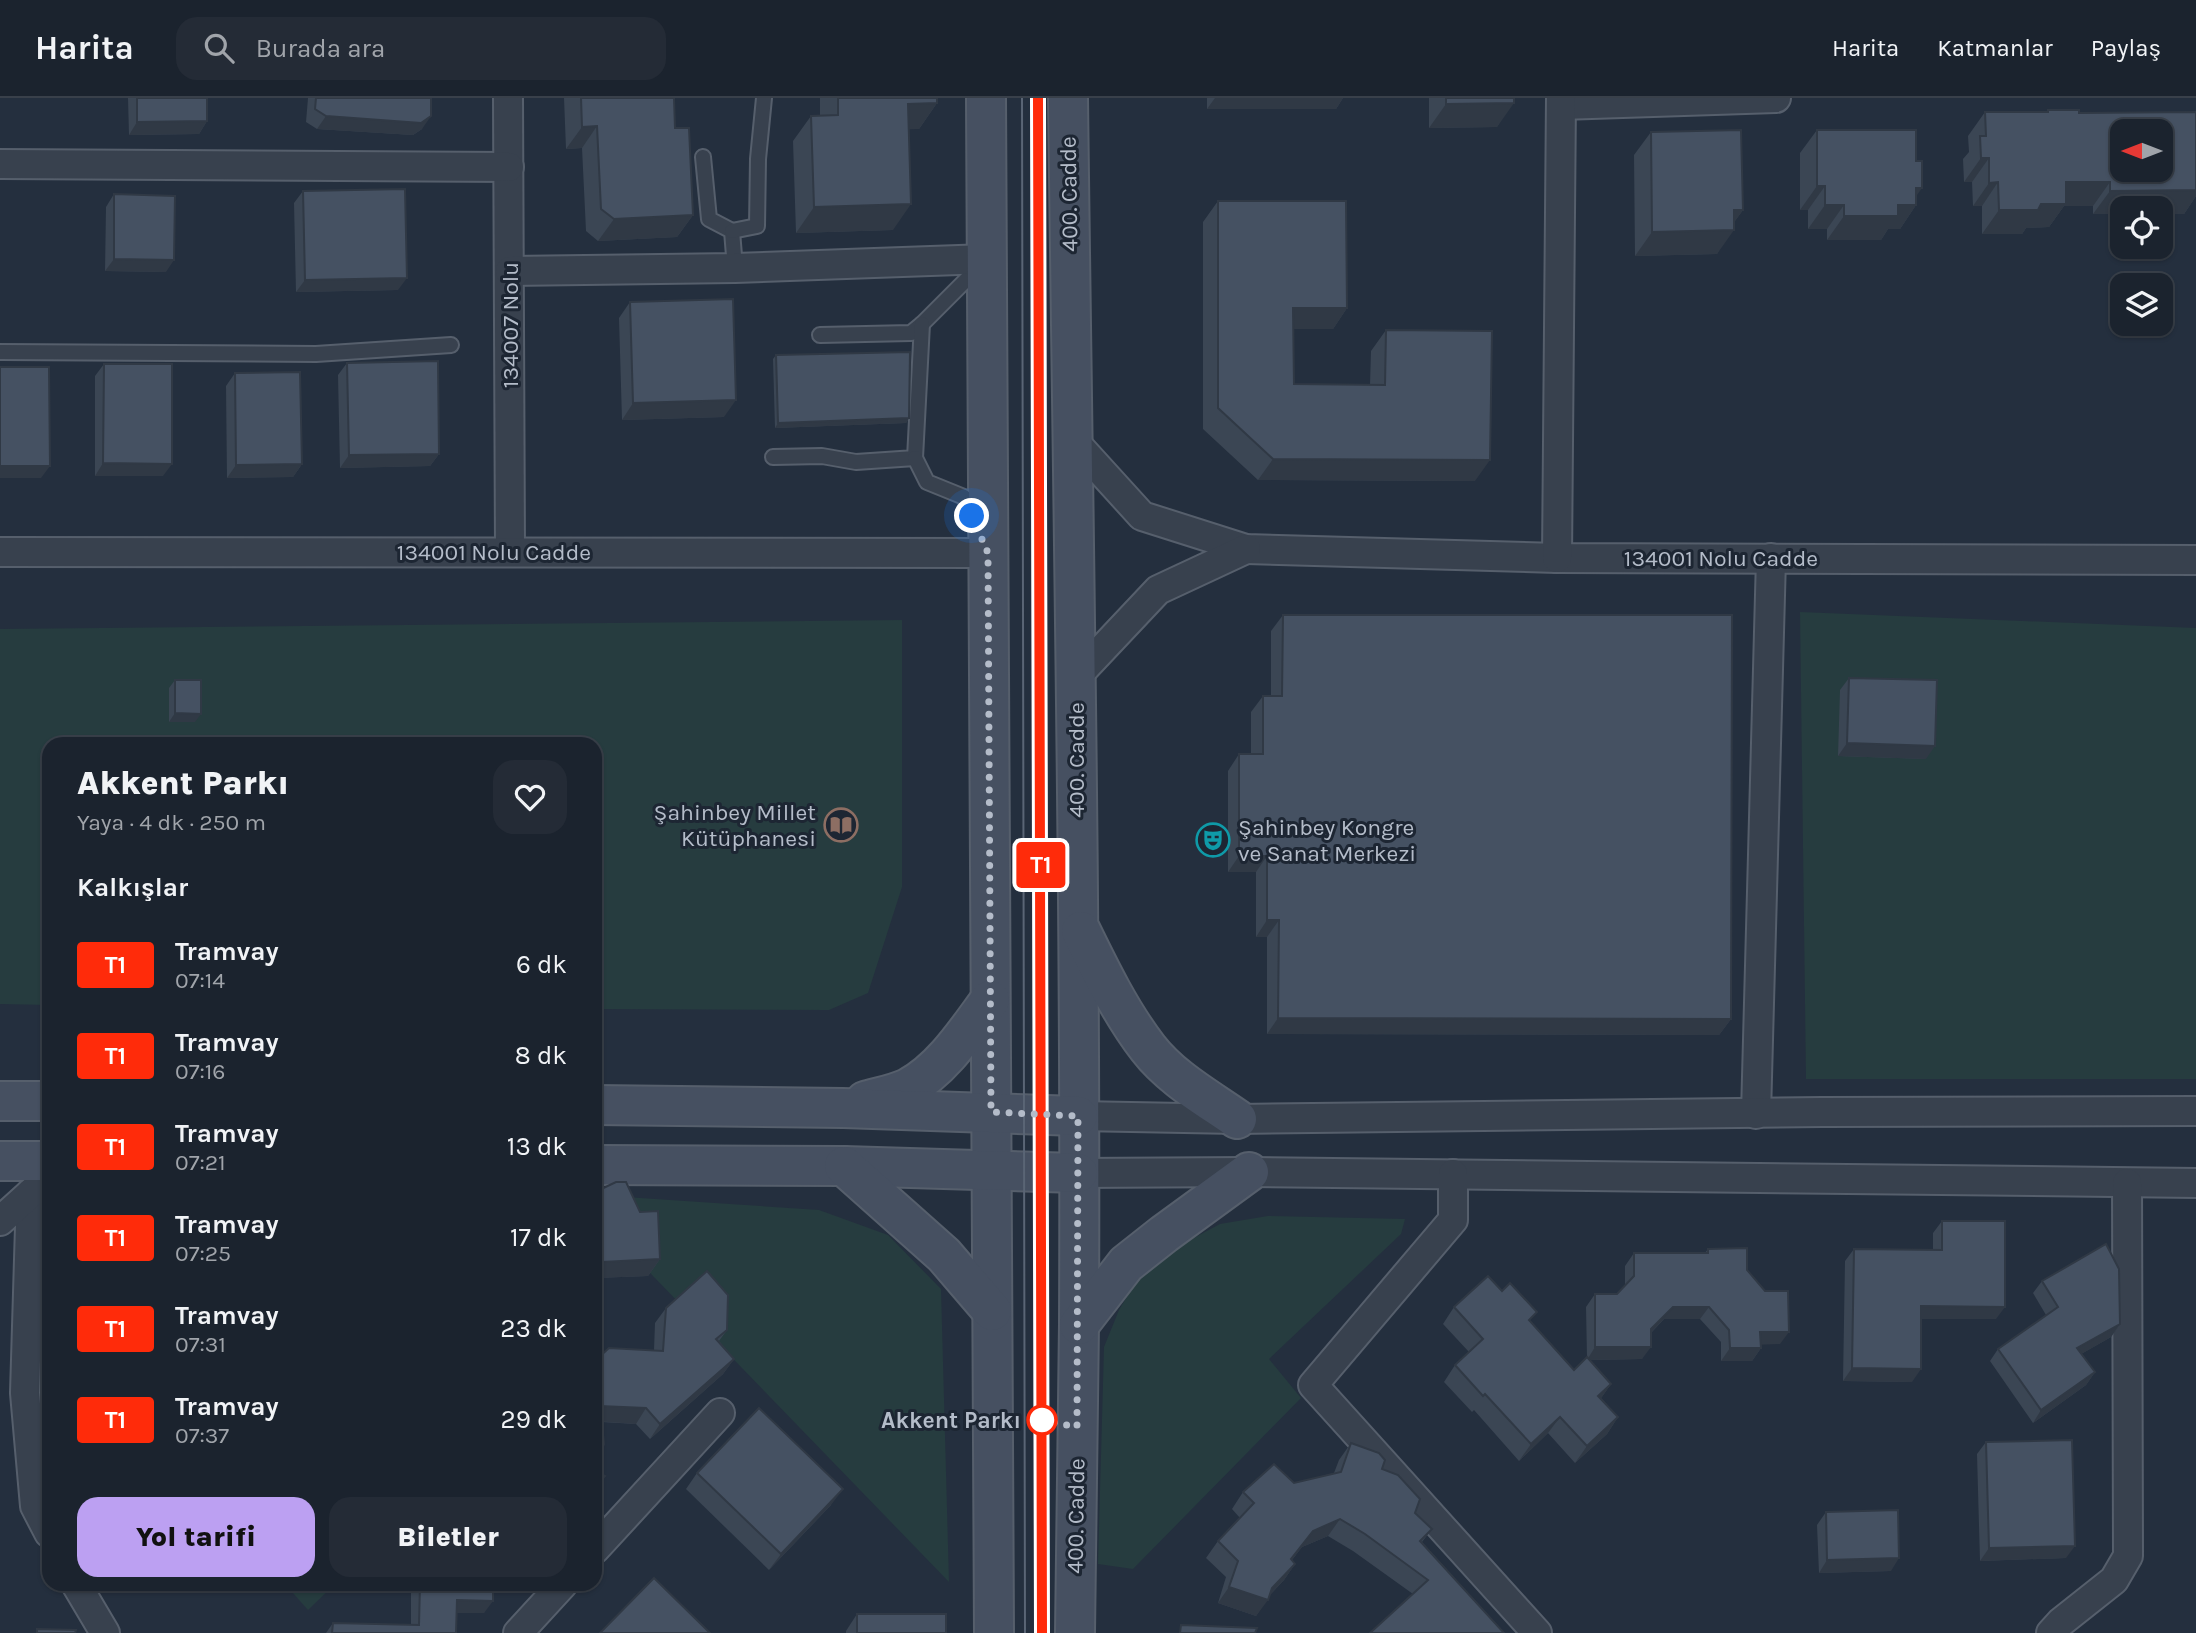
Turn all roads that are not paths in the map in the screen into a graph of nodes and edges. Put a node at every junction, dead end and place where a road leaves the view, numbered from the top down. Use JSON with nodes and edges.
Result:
{"nodes":[{"id":1,"x":508,"y":98,"type":"edge"},
{"id":2,"x":764,"y":98,"type":"edge"},
{"id":3,"x":986,"y":98,"type":"edge"},
{"id":4,"x":1068,"y":98,"type":"edge"},
{"id":5,"x":1776,"y":98,"type":"edge"},
{"id":6,"x":1561,"y":101,"type":"edge"},
{"id":7,"x":703,"y":157,"type":"dead end"},
{"id":8,"x":0,"y":164,"type":"edge"},
{"id":9,"x":509,"y":167,"type":"junction"},
{"id":10,"x":732,"y":231,"type":"junction"},
{"id":11,"x":987,"y":259,"type":"junction"},
{"id":12,"x":735,"y":268,"type":"junction"},
{"id":13,"x":510,"y":271,"type":"junction"},
{"id":14,"x":922,"y":324,"type":"junction"},
{"id":15,"x":820,"y":335,"type":"dead end"},
{"id":16,"x":451,"y":345,"type":"dead end"},
{"id":17,"x":0,"y":352,"type":"edge"},
{"id":18,"x":1072,"y":439,"type":"junction"},
{"id":19,"x":773,"y":457,"type":"dead end"},
{"id":20,"x":915,"y":458,"type":"junction"},
{"id":21,"x":1246,"y":549,"type":"junction"},
{"id":22,"x":510,"y":551,"type":"junction"},
{"id":23,"x":0,"y":552,"type":"edge"},
{"id":24,"x":988,"y":553,"type":"junction"},
{"id":25,"x":1557,"y":558,"type":"junction"},
{"id":26,"x":1771,"y":558,"type":"junction"},
{"id":27,"x":2196,"y":560,"type":"edge"},
{"id":28,"x":1076,"y":677,"type":"junction"},
{"id":29,"x":1077,"y":923,"type":"junction"},
{"id":30,"x":990,"y":1000,"type":"junction"},
{"id":31,"x":0,"y":1101,"type":"edge"},
{"id":32,"x":42,"y":1101,"type":"edge"},
{"id":33,"x":602,"y":1105,"type":"edge"},
{"id":34,"x":843,"y":1108,"type":"junction"},
{"id":35,"x":2196,"y":1111,"type":"edge"},
{"id":36,"x":991,"y":1112,"type":"junction"},
{"id":37,"x":1756,"y":1114,"type":"junction"},
{"id":38,"x":1078,"y":1116,"type":"junction"},
{"id":39,"x":1237,"y":1119,"type":"junction"},
{"id":40,"x":0,"y":1161,"type":"edge"},
{"id":41,"x":602,"y":1165,"type":"edge"},
{"id":42,"x":844,"y":1166,"type":"junction"},
{"id":43,"x":991,"y":1170,"type":"junction"},
{"id":44,"x":1249,"y":1172,"type":"junction"},
{"id":45,"x":1078,"y":1173,"type":"junction"},
{"id":46,"x":1453,"y":1174,"type":"junction"},
{"id":47,"x":42,"y":1177,"type":"edge"},
{"id":48,"x":42,"y":1178,"type":"edge"},
{"id":49,"x":2127,"y":1182,"type":"junction"},
{"id":50,"x":2196,"y":1183,"type":"edge"},
{"id":51,"x":42,"y":1188,"type":"edge"},
{"id":52,"x":0,"y":1221,"type":"edge"},
{"id":53,"x":992,"y":1311,"type":"junction"},
{"id":54,"x":1079,"y":1325,"type":"junction"},
{"id":55,"x":720,"y":1413,"type":"dead end"},
{"id":56,"x":42,"y":1520,"type":"edge"},
{"id":57,"x":602,"y":1541,"type":"edge"},
{"id":58,"x":80,"y":1591,"type":"edge"},
{"id":59,"x":557,"y":1591,"type":"edge"},
{"id":60,"x":105,"y":1633,"type":"edge"},
{"id":61,"x":518,"y":1633,"type":"edge"},
{"id":62,"x":994,"y":1633,"type":"edge"},
{"id":63,"x":1075,"y":1633,"type":"edge"},
{"id":64,"x":1537,"y":1633,"type":"edge"},
{"id":65,"x":2050,"y":1633,"type":"edge"}],
"edges":[{"from":1,"to":9,"type":"street","name":"134007 Nolu"},
{"from":2,"to":10,"type":"lane"},
{"from":3,"to":11,"type":"main road"},
{"from":4,"to":18,"type":"main road","name":"400. Cadde"},
{"from":5,"to":6,"type":"street"},
{"from":6,"to":25,"type":"street"},
{"from":7,"to":10,"type":"lane"},
{"from":8,"to":9,"type":"street"},
{"from":9,"to":13,"type":"street","name":"134007 Nolu"},
{"from":10,"to":12,"type":"lane"},
{"from":11,"to":12,"type":"street"},
{"from":11,"to":14,"type":"lane"},
{"from":11,"to":24,"type":"main road"},
{"from":12,"to":13,"type":"street"},
{"from":13,"to":22,"type":"street","name":"134007 Nolu"},
{"from":14,"to":15,"type":"lane"},
{"from":14,"to":20,"type":"lane"},
{"from":16,"to":17,"type":"lane"},
{"from":18,"to":21,"type":"street","name":"134001 Nolu Cadde"},
{"from":18,"to":28,"type":"main road","name":"400. Cadde"},
{"from":19,"to":20,"type":"lane"},
{"from":20,"to":24,"type":"lane"},
{"from":21,"to":25,"type":"street","name":"134001 Nolu Cadde"},
{"from":21,"to":28,"type":"street","name":"134001 Nolu Cadde"},
{"from":22,"to":23,"type":"street","name":"134001 Nolu Cadde"},
{"from":22,"to":24,"type":"street","name":"134001 Nolu Cadde"},
{"from":24,"to":30,"type":"main road"},
{"from":25,"to":26,"type":"street","name":"134001 Nolu Cadde"},
{"from":26,"to":27,"type":"street","name":"134001 Nolu Cadde"},
{"from":26,"to":37,"type":"street"},
{"from":28,"to":29,"type":"main road","name":"400. Cadde"},
{"from":29,"to":38,"type":"main road","name":"400. Cadde"},
{"from":29,"to":39,"type":"main road"},
{"from":30,"to":34,"type":"main road"},
{"from":30,"to":36,"type":"main road"},
{"from":31,"to":32,"type":"main road"},
{"from":33,"to":34,"type":"main road"},
{"from":34,"to":36,"type":"main road"},
{"from":35,"to":37,"type":"street"},
{"from":36,"to":38,"type":"main road"},
{"from":36,"to":43,"type":"main road"},
{"from":37,"to":39,"type":"street"},
{"from":38,"to":39,"type":"street"},
{"from":38,"to":45,"type":"main road","name":"400. Cadde"},
{"from":40,"to":47,"type":"main road"},
{"from":41,"to":42,"type":"main road"},
{"from":42,"to":43,"type":"main road"},
{"from":42,"to":53,"type":"main road"},
{"from":43,"to":45,"type":"main road"},
{"from":43,"to":53,"type":"main road"},
{"from":44,"to":45,"type":"street"},
{"from":44,"to":46,"type":"street"},
{"from":44,"to":54,"type":"main road"},
{"from":45,"to":54,"type":"main road","name":"400. Cadde"},
{"from":46,"to":49,"type":"street"},
{"from":46,"to":64,"type":"street"},
{"from":48,"to":52,"type":"street"},
{"from":49,"to":50,"type":"street"},
{"from":49,"to":65,"type":"street"},
{"from":51,"to":56,"type":"street"},
{"from":53,"to":62,"type":"main road"},
{"from":54,"to":63,"type":"main road","name":"400. Cadde"},
{"from":55,"to":57,"type":"street"},
{"from":58,"to":60,"type":"street"},
{"from":59,"to":61,"type":"street"}]}
